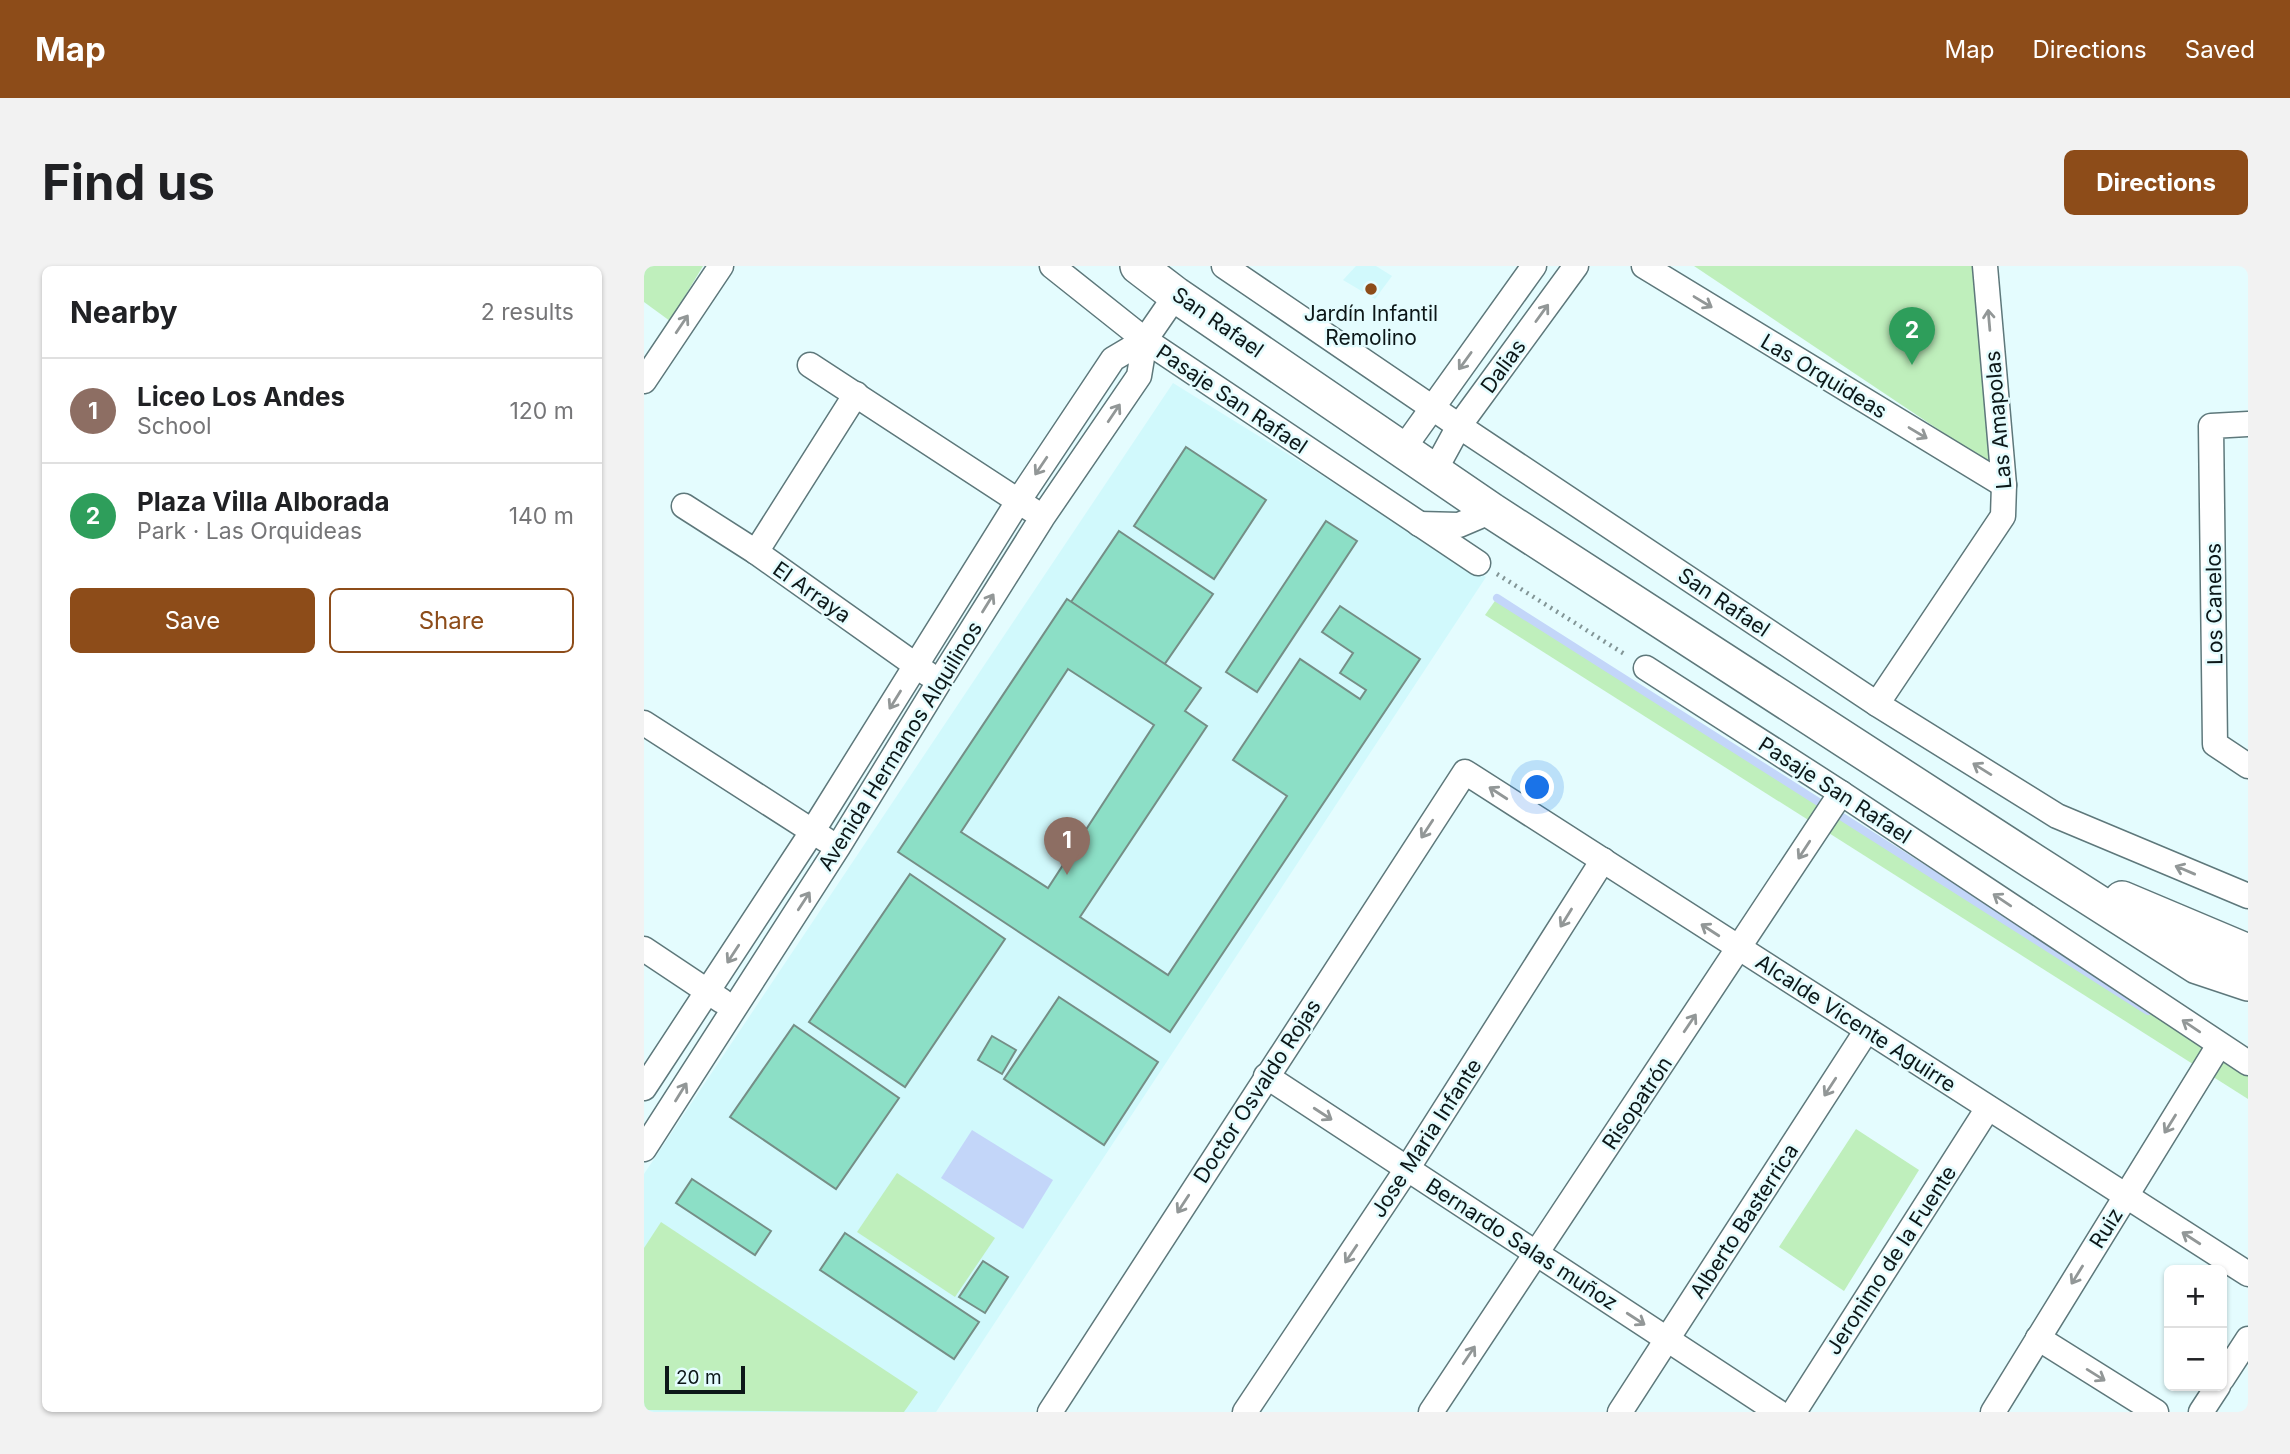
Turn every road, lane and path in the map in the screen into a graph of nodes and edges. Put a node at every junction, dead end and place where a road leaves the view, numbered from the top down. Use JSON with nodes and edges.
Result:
{"nodes":[{"id":1,"x":721,"y":266,"type":"edge"},
{"id":2,"x":1052,"y":266,"type":"edge"},
{"id":3,"x":1138,"y":266,"type":"edge"},
{"id":4,"x":1224,"y":266,"type":"edge"},
{"id":5,"x":1534,"y":266,"type":"edge"},
{"id":6,"x":1576,"y":266,"type":"edge"},
{"id":7,"x":1644,"y":266,"type":"edge"},
{"id":8,"x":1985,"y":266,"type":"edge"},
{"id":9,"x":1177,"y":295,"type":"junction"},
{"id":10,"x":1145,"y":340,"type":"junction"},
{"id":11,"x":810,"y":365,"type":"dead end"},
{"id":12,"x":644,"y":381,"type":"edge"},
{"id":13,"x":856,"y":394,"type":"junction"},
{"id":14,"x":1431,"y":407,"type":"junction"},
{"id":15,"x":2248,"y":424,"type":"edge"},
{"id":16,"x":1459,"y":426,"type":"junction"},
{"id":17,"x":1403,"y":449,"type":"junction"},
{"id":18,"x":1434,"y":470,"type":"junction"},
{"id":19,"x":2004,"y":485,"type":"junction"},
{"id":20,"x":1019,"y":500,"type":"junction"},
{"id":21,"x":684,"y":506,"type":"dead end"},
{"id":22,"x":1492,"y":511,"type":"junction"},
{"id":23,"x":1042,"y":518,"type":"junction"},
{"id":24,"x":1419,"y":524,"type":"junction"},
{"id":25,"x":756,"y":552,"type":"junction"},
{"id":26,"x":1478,"y":563,"type":"joint"},
{"id":27,"x":916,"y":666,"type":"junction"},
{"id":28,"x":1646,"y":668,"type":"joint"},
{"id":29,"x":939,"y":681,"type":"junction"},
{"id":30,"x":1877,"y":704,"type":"junction"},
{"id":31,"x":644,"y":723,"type":"edge"},
{"id":32,"x":2248,"y":766,"type":"edge"},
{"id":33,"x":1465,"y":772,"type":"joint"},
{"id":34,"x":1842,"y":793,"type":"junction"},
{"id":35,"x":812,"y":832,"type":"junction"},
{"id":36,"x":838,"y":847,"type":"junction"},
{"id":37,"x":1603,"y":860,"type":"junction"},
{"id":38,"x":2034,"y":862,"type":"junction"},
{"id":39,"x":2248,"y":896,"type":"edge"},
{"id":40,"x":1740,"y":948,"type":"junction"},
{"id":41,"x":644,"y":949,"type":"edge"},
{"id":42,"x":2248,"y":952,"type":"edge"},
{"id":43,"x":2248,"y":983,"type":"edge"},
{"id":44,"x":709,"y":991,"type":"junction"},
{"id":45,"x":734,"y":1010,"type":"junction"},
{"id":46,"x":1867,"y":1030,"type":"junction"},
{"id":47,"x":2219,"y":1045,"type":"junction"},
{"id":48,"x":2248,"y":1063,"type":"edge"},
{"id":49,"x":1266,"y":1076,"type":"junction"},
{"id":50,"x":644,"y":1088,"type":"edge"},
{"id":51,"x":1988,"y":1108,"type":"junction"},
{"id":52,"x":646,"y":1142,"type":"edge"},
{"id":53,"x":1407,"y":1169,"type":"junction"},
{"id":54,"x":2126,"y":1196,"type":"junction"},
{"id":55,"x":1536,"y":1254,"type":"junction"},
{"id":56,"x":2248,"y":1274,"type":"edge"},
{"id":57,"x":2038,"y":1338,"type":"junction"},
{"id":58,"x":2248,"y":1339,"type":"edge"},
{"id":59,"x":1668,"y":1340,"type":"junction"},
{"id":60,"x":2227,"y":1371,"type":"edge"},
{"id":61,"x":2215,"y":1391,"type":"edge"},
{"id":62,"x":1050,"y":1412,"type":"edge"},
{"id":63,"x":1245,"y":1412,"type":"edge"},
{"id":64,"x":1431,"y":1412,"type":"edge"},
{"id":65,"x":1620,"y":1412,"type":"edge"},
{"id":66,"x":1777,"y":1412,"type":"edge"},
{"id":67,"x":1794,"y":1412,"type":"edge"},
{"id":68,"x":1993,"y":1412,"type":"edge"},
{"id":69,"x":2156,"y":1412,"type":"edge"},
{"id":70,"x":2201,"y":1412,"type":"edge"}],
"edges":[{"from":12,"to":1,"type":"street","one_way":true},
{"from":2,"to":10,"type":"street","name":"Pasaje San Rafael"},
{"from":3,"to":9,"type":"main road","name":"San Rafael"},
{"from":4,"to":14,"type":"street","name":"San Rafael"},
{"from":5,"to":14,"type":"street","name":"Dalias","one_way":true},
{"from":16,"to":6,"type":"street","name":"Dalias","one_way":true},
{"from":7,"to":19,"type":"street","name":"Las Orquideas","one_way":true},
{"from":19,"to":8,"type":"street","name":"Las Amapolas","one_way":true},
{"from":9,"to":10,"type":"street","name":"Avenida Hermanos Alquilinos"},
{"from":9,"to":17,"type":"main road","name":"San Rafael"},
{"from":10,"to":20,"type":"street","name":"Avenida Hermanos Alquilinos","one_way":true},
{"from":23,"to":10,"type":"street","name":"Avenida Hermanos Alquilinos","one_way":true},
{"from":10,"to":24,"type":"street","name":"Pasaje San Rafael"},
{"from":11,"to":13,"type":"street"},
{"from":13,"to":20,"type":"street"},
{"from":13,"to":25,"type":"street"},
{"from":14,"to":16,"type":"street","name":"San Rafael"},
{"from":14,"to":17,"type":"street","name":"Dalias"},
{"from":15,"to":32,"type":"street","name":"Los Canelos"},
{"from":16,"to":18,"type":"street","name":"Dalias"},
{"from":16,"to":30,"type":"street","name":"San Rafael"},
{"from":17,"to":18,"type":"main road","name":"San Rafael"},
{"from":18,"to":22,"type":"main road","name":"San Rafael"},
{"from":19,"to":30,"type":"street","name":"Las Amapolas"},
{"from":20,"to":23,"type":"street"},
{"from":20,"to":27,"type":"street","name":"Avenida Hermanos Alquilinos"},
{"from":21,"to":25,"type":"street","name":"El Arraya"},
{"from":22,"to":24,"type":"street"},
{"from":22,"to":38,"type":"main road","name":"San Rafael"},
{"from":29,"to":23,"type":"street","name":"Avenida Hermanos Alquilinos","one_way":true},
{"from":24,"to":26,"type":"street","name":"Pasaje San Rafael"},
{"from":25,"to":27,"type":"street","name":"El Arraya"},
{"from":26,"to":28,"type":"path"},
{"from":27,"to":29,"type":"street","name":"El Arraya"},
{"from":27,"to":35,"type":"street","name":"Avenida Hermanos Alquilinos","one_way":true},
{"from":28,"to":34,"type":"street","name":"Pasaje San Rafael"},
{"from":29,"to":36,"type":"street","name":"Avenida Hermanos Alquilinos"},
{"from":39,"to":30,"type":"street","name":"San Rafael","one_way":true},
{"from":31,"to":35,"type":"street"},
{"from":37,"to":33,"type":"street","name":"Alcalde Vicente Aguirre","one_way":true},
{"from":33,"to":49,"type":"street","name":"Doctor Osvaldo Rojas","one_way":true},
{"from":34,"to":40,"type":"street","name":"Risopatrón","one_way":true},
{"from":47,"to":34,"type":"street","name":"Pasaje San Rafael","one_way":true},
{"from":35,"to":36,"type":"street"},
{"from":35,"to":44,"type":"street","name":"Avenida Hermanos Alquilinos","one_way":true},
{"from":45,"to":36,"type":"street","name":"Avenida Hermanos Alquilinos","one_way":true},
{"from":40,"to":37,"type":"street","name":"Alcalde Vicente Aguirre","one_way":true},
{"from":37,"to":53,"type":"street","name":"Jose Maria Infante","one_way":true},
{"from":38,"to":42,"type":"main road"},
{"from":38,"to":43,"type":"main road"},
{"from":40,"to":46,"type":"street","name":"Alcalde Vicente Aguirre"},
{"from":55,"to":40,"type":"street","name":"Risopatrón","one_way":true},
{"from":41,"to":44,"type":"street"},
{"from":44,"to":45,"type":"street"},
{"from":44,"to":50,"type":"street","name":"Avenida Hermanos Alquilinos"},
{"from":52,"to":45,"type":"street","name":"Avenida Hermanos Alquilinos","one_way":true},
{"from":46,"to":51,"type":"street","name":"Alcalde Vicente Aguirre"},
{"from":46,"to":59,"type":"street","name":"Alberto Basterrica","one_way":true},
{"from":47,"to":48,"type":"street","name":"Pasaje San Rafael"},
{"from":47,"to":54,"type":"street","name":"Ruiz","one_way":true},
{"from":49,"to":53,"type":"street","name":"Bernardo Salas muñoz","one_way":true},
{"from":49,"to":62,"type":"street","name":"Doctor Osvaldo Rojas","one_way":true},
{"from":51,"to":54,"type":"street","name":"Alcalde Vicente Aguirre"},
{"from":51,"to":67,"type":"street","name":"Jeronimo de la Fuente"},
{"from":53,"to":55,"type":"street","name":"Bernardo Salas muñoz"},
{"from":53,"to":63,"type":"street","name":"Jose Maria Infante","one_way":true},
{"from":56,"to":54,"type":"street","name":"Alcalde Vicente Aguirre","one_way":true},
{"from":54,"to":57,"type":"street","name":"Ruiz","one_way":true},
{"from":55,"to":59,"type":"street","name":"Bernardo Salas muñoz","one_way":true},
{"from":64,"to":55,"type":"street","name":"Risopatrón","one_way":true},
{"from":57,"to":68,"type":"street","name":"Ruiz"},
{"from":57,"to":69,"type":"street","one_way":true},
{"from":58,"to":60,"type":"street"},
{"from":59,"to":65,"type":"street","name":"Alberto Basterrica"},
{"from":59,"to":66,"type":"street","name":"Bernardo Salas muñoz"},
{"from":61,"to":70,"type":"street"}]}
